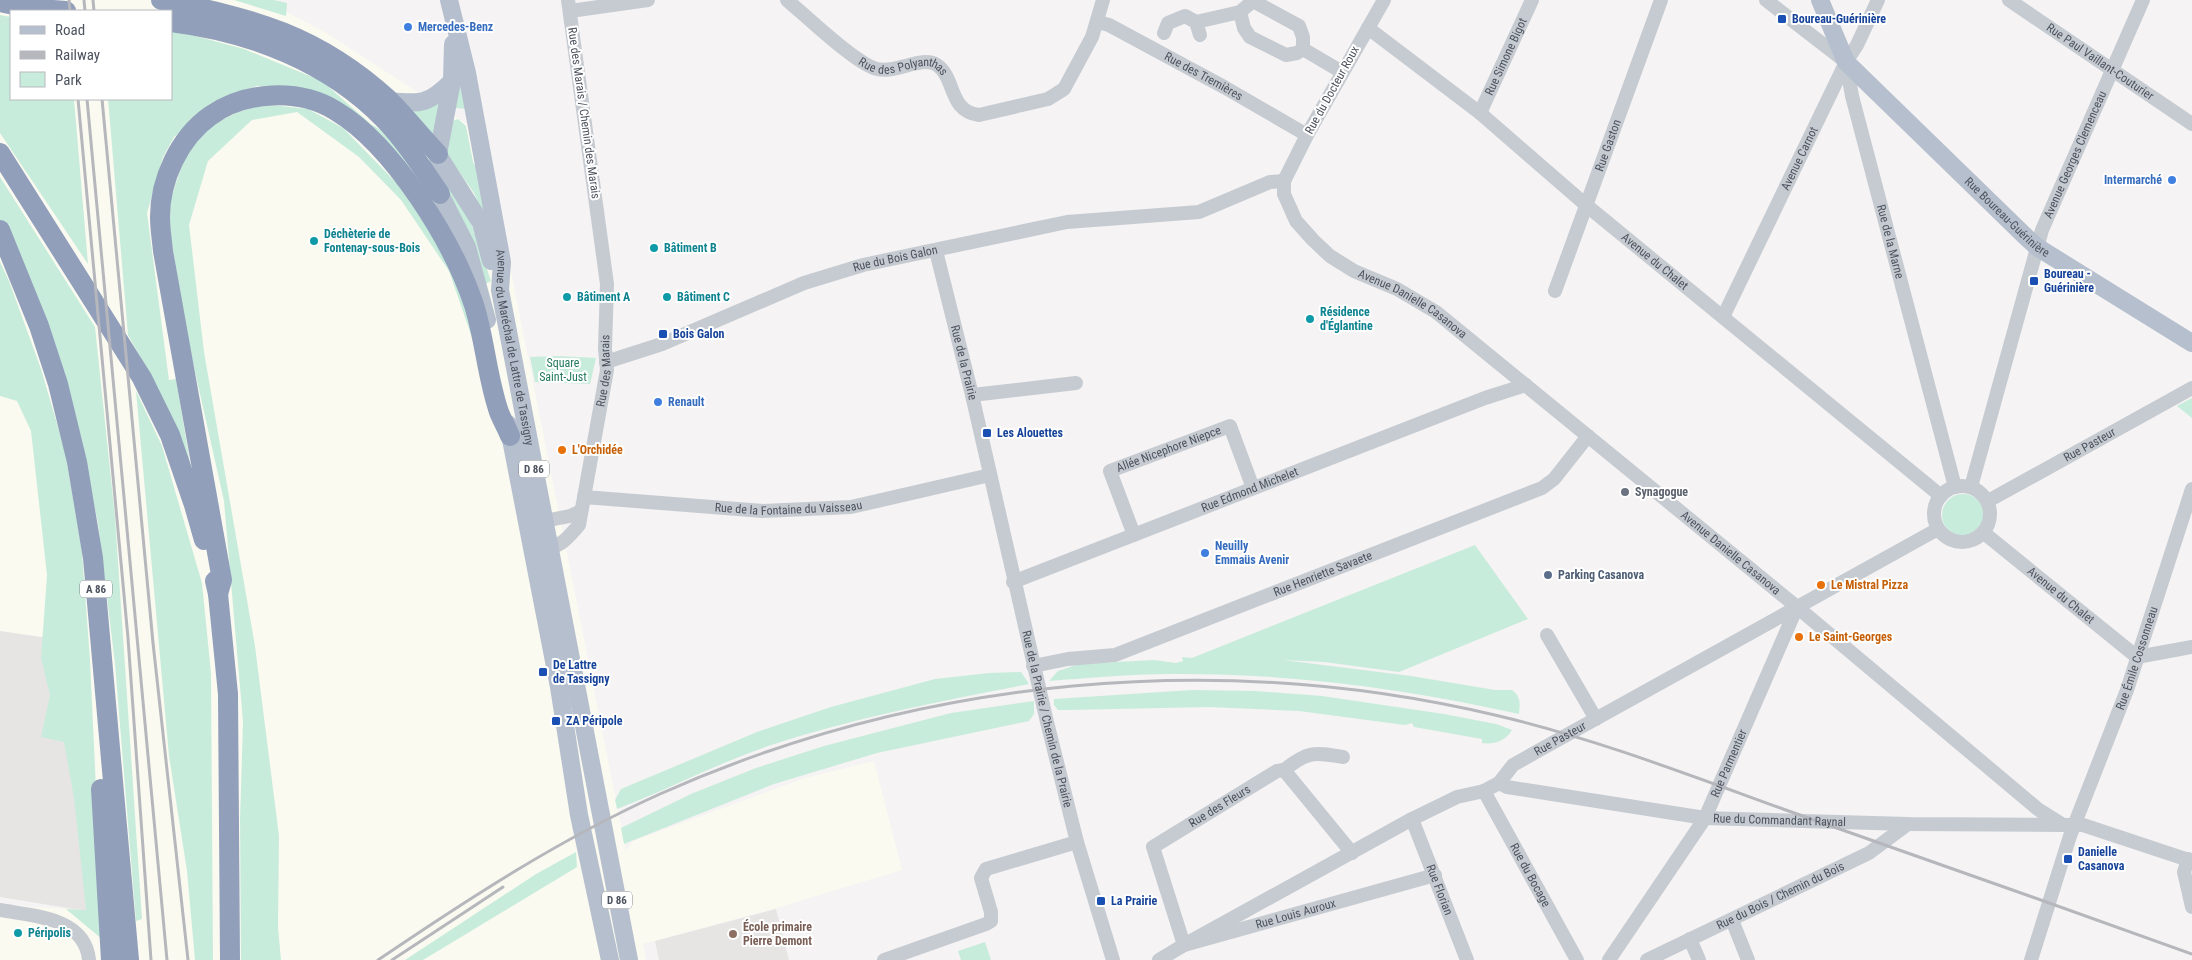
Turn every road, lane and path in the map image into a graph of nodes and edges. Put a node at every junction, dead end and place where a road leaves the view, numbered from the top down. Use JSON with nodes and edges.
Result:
{"nodes":[{"id":1,"x":161,"y":0,"type":"edge"},
{"id":2,"x":449,"y":0,"type":"edge"},
{"id":3,"x":648,"y":0,"type":"edge"},
{"id":4,"x":787,"y":0,"type":"edge"},
{"id":5,"x":1103,"y":0,"type":"edge"},
{"id":6,"x":1384,"y":0,"type":"edge"},
{"id":7,"x":1532,"y":0,"type":"edge"},
{"id":8,"x":1661,"y":0,"type":"edge"},
{"id":9,"x":1766,"y":0,"type":"edge"},
{"id":10,"x":1820,"y":0,"type":"edge"},
{"id":11,"x":1878,"y":0,"type":"edge"},
{"id":12,"x":2008,"y":0,"type":"edge"},
{"id":13,"x":2143,"y":0,"type":"edge"},
{"id":14,"x":0,"y":2,"type":"edge"},
{"id":15,"x":569,"y":6,"type":"edge"},
{"id":16,"x":53,"y":10,"type":"edge"},
{"id":17,"x":1240,"y":12,"type":"junction"},
{"id":18,"x":172,"y":22,"type":"edge"},
{"id":19,"x":1098,"y":22,"type":"junction"},
{"id":20,"x":454,"y":26,"type":"junction"},
{"id":21,"x":1368,"y":28,"type":"junction"},
{"id":22,"x":1164,"y":33,"type":"dead end"},
{"id":23,"x":1303,"y":49,"type":"junction"},
{"id":24,"x":1846,"y":62,"type":"junction"},
{"id":25,"x":2113,"y":71,"type":"junction"},
{"id":26,"x":1342,"y":72,"type":"junction"},
{"id":27,"x":452,"y":82,"type":"junction"},
{"id":28,"x":389,"y":101,"type":"junction"},
{"id":29,"x":1480,"y":113,"type":"junction"},
{"id":30,"x":444,"y":121,"type":"junction"},
{"id":31,"x":2192,"y":124,"type":"edge"},
{"id":32,"x":1307,"y":135,"type":"junction"},
{"id":33,"x":0,"y":153,"type":"edge"},
{"id":34,"x":438,"y":154,"type":"junction"},
{"id":35,"x":483,"y":170,"type":"junction"},
{"id":36,"x":1284,"y":180,"type":"junction"},
{"id":37,"x":440,"y":194,"type":"junction"},
{"id":38,"x":1586,"y":205,"type":"junction"},
{"id":39,"x":598,"y":214,"type":"joint"},
{"id":40,"x":0,"y":230,"type":"edge"},
{"id":41,"x":2037,"y":246,"type":"junction"},
{"id":42,"x":936,"y":251,"type":"junction"},
{"id":43,"x":500,"y":290,"type":"junction"},
{"id":44,"x":1555,"y":291,"type":"dead end"},
{"id":45,"x":1723,"y":317,"type":"junction"},
{"id":46,"x":2192,"y":343,"type":"edge"},
{"id":47,"x":606,"y":362,"type":"junction"},
{"id":48,"x":1510,"y":373,"type":"junction"},
{"id":49,"x":1076,"y":383,"type":"dead end"},
{"id":50,"x":1526,"y":385,"type":"junction"},
{"id":51,"x":2192,"y":388,"type":"edge"},
{"id":52,"x":972,"y":395,"type":"junction"},
{"id":53,"x":1485,"y":398,"type":"junction"},
{"id":54,"x":510,"y":436,"type":"junction"},
{"id":55,"x":1588,"y":436,"type":"junction"},
{"id":56,"x":990,"y":475,"type":"junction"},
{"id":57,"x":518,"y":481,"type":"junction"},
{"id":58,"x":1955,"y":486,"type":"junction"},
{"id":59,"x":1971,"y":487,"type":"junction"},
{"id":60,"x":1253,"y":488,"type":"junction"},
{"id":61,"x":2192,"y":489,"type":"edge"},
{"id":62,"x":1941,"y":496,"type":"junction"},
{"id":63,"x":584,"y":497,"type":"junction"},
{"id":64,"x":1988,"y":501,"type":"junction"},
{"id":65,"x":581,"y":511,"type":"junction"},
{"id":66,"x":544,"y":520,"type":"junction"},
{"id":67,"x":1938,"y":528,"type":"junction"},
{"id":68,"x":1984,"y":532,"type":"junction"},
{"id":69,"x":1134,"y":535,"type":"junction"},
{"id":70,"x":549,"y":546,"type":"junction"},
{"id":71,"x":1013,"y":582,"type":"junction"},
{"id":72,"x":218,"y":594,"type":"junction"},
{"id":73,"x":1797,"y":607,"type":"junction"},
{"id":74,"x":1548,"y":635,"type":"dead end"},
{"id":75,"x":2192,"y":647,"type":"edge"},
{"id":76,"x":2138,"y":657,"type":"junction"},
{"id":77,"x":1033,"y":666,"type":"junction"},
{"id":78,"x":105,"y":688,"type":"junction"},
{"id":79,"x":1596,"y":719,"type":"junction"},
{"id":80,"x":1342,"y":757,"type":"dead end"},
{"id":81,"x":1284,"y":770,"type":"junction"},
{"id":82,"x":1498,"y":783,"type":"junction"},
{"id":83,"x":1484,"y":791,"type":"junction"},
{"id":84,"x":1704,"y":818,"type":"junction"},
{"id":85,"x":1412,"y":819,"type":"junction"},
{"id":86,"x":1908,"y":824,"type":"junction"},
{"id":87,"x":2069,"y":825,"type":"junction"},
{"id":88,"x":1077,"y":842,"type":"junction"},
{"id":89,"x":1352,"y":853,"type":"junction"},
{"id":90,"x":2190,"y":860,"type":"edge"},
{"id":91,"x":1435,"y":875,"type":"junction"},
{"id":92,"x":2192,"y":907,"type":"edge"},
{"id":93,"x":0,"y":910,"type":"edge"},
{"id":94,"x":1732,"y":920,"type":"junction"},
{"id":95,"x":1690,"y":939,"type":"junction"},
{"id":96,"x":1184,"y":945,"type":"junction"},
{"id":97,"x":1651,"y":959,"type":"edge"},
{"id":98,"x":89,"y":960,"type":"edge"},
{"id":99,"x":110,"y":960,"type":"edge"},
{"id":100,"x":130,"y":960,"type":"edge"},
{"id":101,"x":230,"y":960,"type":"edge"},
{"id":102,"x":610,"y":960,"type":"edge"},
{"id":103,"x":629,"y":960,"type":"edge"},
{"id":104,"x":884,"y":960,"type":"edge"},
{"id":105,"x":1113,"y":960,"type":"edge"},
{"id":106,"x":1159,"y":960,"type":"edge"},
{"id":107,"x":1467,"y":960,"type":"edge"},
{"id":108,"x":1577,"y":960,"type":"edge"},
{"id":109,"x":1609,"y":960,"type":"edge"},
{"id":110,"x":1699,"y":960,"type":"edge"},
{"id":111,"x":1748,"y":960,"type":"edge"},
{"id":112,"x":2031,"y":960,"type":"edge"}],
"edges":[{"from":1,"to":28,"type":"highway"},
{"from":2,"to":20,"type":"main road","name":"Avenue du Maréchal de Lattre de Tassigny","number":"D 86"},
{"from":3,"to":15,"type":"street"},
{"from":4,"to":19,"type":"street","name":"Rue des Polyanthas"},
{"from":5,"to":19,"type":"street","name":"Rue des Polyanthas"},
{"from":6,"to":21,"type":"street","name":"Rue du Docteur Roux"},
{"from":7,"to":29,"type":"street","name":"Rue Simone Bigot"},
{"from":8,"to":38,"type":"street","name":"Rue Gaston"},
{"from":9,"to":24,"type":"street"},
{"from":10,"to":24,"type":"main road","name":"Rue de la Marne"},
{"from":11,"to":24,"type":"street","name":"Avenue Carnot"},
{"from":12,"to":25,"type":"street","name":"Rue Paul Vaillant-Couturier"},
{"from":13,"to":25,"type":"street","name":"Avenue Georges Clemenceau"},
{"from":14,"to":16,"type":"highway"},
{"from":15,"to":39,"type":"street","name":"Rue des Marais / Chemin des Marais"},
{"from":17,"to":22,"type":"street"},
{"from":17,"to":23,"type":"street"},
{"from":17,"to":23,"type":"street"},
{"from":18,"to":37,"type":"highway"},
{"from":19,"to":32,"type":"street","name":"Rue des Tremières"},
{"from":20,"to":27,"type":"main road","number":"D 86"},
{"from":20,"to":35,"type":"main road","name":"Avenue du Maréchal de Lattre de Tassigny","number":"D 86"},
{"from":21,"to":26,"type":"street","name":"Rue du Docteur Roux"},
{"from":21,"to":29,"type":"street","name":"Avenue du Chalet"},
{"from":23,"to":26,"type":"street"},
{"from":24,"to":41,"type":"main road","name":"Rue Boureau-Guérinière"},
{"from":24,"to":45,"type":"street","name":"Avenue Carnot"},
{"from":24,"to":58,"type":"street","name":"Rue de la Marne"},
{"from":25,"to":31,"type":"street","name":"Rue Paul Vaillant-Couturier"},
{"from":25,"to":41,"type":"street","name":"Avenue Georges Clemenceau"},
{"from":26,"to":32,"type":"street","name":"Rue du Docteur Roux"},
{"from":27,"to":28,"type":"main road"},
{"from":27,"to":30,"type":"main road","number":"D 86"},
{"from":28,"to":34,"type":"highway"},
{"from":29,"to":38,"type":"street","name":"Avenue du Chalet"},
{"from":30,"to":34,"type":"main road","number":"D 86"},
{"from":30,"to":35,"type":"main road"},
{"from":32,"to":36,"type":"street","name":"Rue du Docteur Roux"},
{"from":33,"to":72,"type":"highway"},
{"from":34,"to":37,"type":"main road","number":"D 86"},
{"from":34,"to":43,"type":"main road"},
{"from":35,"to":43,"type":"main road","name":"Avenue du Maréchal de Lattre de Tassigny","number":"D 86"},
{"from":36,"to":42,"type":"street","name":"Rue du Bois Galon"},
{"from":36,"to":48,"type":"street","name":"Avenue Danielle Casanova"},
{"from":37,"to":54,"type":"main road","number":"D 86"},
{"from":38,"to":44,"type":"street","name":"Rue Gaston"},
{"from":38,"to":45,"type":"street","name":"Avenue du Chalet"},
{"from":39,"to":47,"type":"street","name":"Rue des Marais"},
{"from":40,"to":78,"type":"highway","number":"A 86"},
{"from":41,"to":46,"type":"main road","name":"Rue Boureau-Guérinière"},
{"from":41,"to":59,"type":"street","name":"Avenue Georges Clemenceau"},
{"from":42,"to":47,"type":"street","name":"Rue du Bois Galon"},
{"from":42,"to":52,"type":"street","name":"Rue de la Prairie"},
{"from":43,"to":66,"type":"main road","name":"Avenue du Maréchal de Lattre de Tassigny","number":"D 86"},
{"from":45,"to":62,"type":"street","name":"Avenue du Chalet"},
{"from":47,"to":63,"type":"street","name":"Rue des Marais"},
{"from":48,"to":50,"type":"street","name":"Avenue Danielle Casanova"},
{"from":48,"to":53,"type":"street","name":"Rue Edmond Michelet"},
{"from":49,"to":52,"type":"street"},
{"from":50,"to":53,"type":"street","name":"Rue Edmond Michelet"},
{"from":50,"to":55,"type":"street","name":"Avenue Danielle Casanova"},
{"from":51,"to":64,"type":"street","name":"Rue Pasteur"},
{"from":52,"to":56,"type":"street","name":"Rue de la Prairie"},
{"from":53,"to":60,"type":"street","name":"Rue Edmond Michelet"},
{"from":54,"to":57,"type":"main road","name":"Avenue du Maréchal de Lattre de Tassigny","number":"D 86"},
{"from":54,"to":72,"type":"highway"},
{"from":55,"to":73,"type":"street","name":"Avenue Danielle Casanova"},
{"from":55,"to":77,"type":"street","name":"Rue Henriette Savaete"},
{"from":56,"to":63,"type":"street","name":"Rue de la Fontaine du Vaisseau"},
{"from":56,"to":71,"type":"street","name":"Rue de la Prairie / Chemin de la Prairie"},
{"from":57,"to":70,"type":"street"},
{"from":57,"to":102,"type":"main road","name":"Avenue du Maréchal de Lattre de Tassigny","number":"D 86"},
{"from":58,"to":59,"type":"street"},
{"from":58,"to":62,"type":"street"},
{"from":59,"to":64,"type":"street"},
{"from":60,"to":69,"type":"street","name":"Rue Edmond Michelet"},
{"from":60,"to":69,"type":"street","name":"Allée Nicephore Niepce"},
{"from":61,"to":76,"type":"street","name":"Rue Émile Cossonneau"},
{"from":62,"to":67,"type":"street"},
{"from":63,"to":65,"type":"street","name":"Rue des Marais"},
{"from":64,"to":68,"type":"street"},
{"from":65,"to":66,"type":"street"},
{"from":65,"to":70,"type":"street","name":"Rue des Marais"},
{"from":66,"to":70,"type":"main road","name":"Avenue du Maréchal de Lattre de Tassigny","number":"D 86"},
{"from":67,"to":68,"type":"street"},
{"from":67,"to":73,"type":"street","name":"Rue Pasteur"},
{"from":68,"to":76,"type":"street","name":"Avenue du Chalet"},
{"from":69,"to":71,"type":"street","name":"Rue Edmond Michelet"},
{"from":70,"to":103,"type":"main road","name":"Avenue du Maréchal de Lattre de Tassigny","number":"D 86"},
{"from":71,"to":77,"type":"street","name":"Rue de la Prairie / Chemin de la Prairie"},
{"from":72,"to":101,"type":"highway"},
{"from":73,"to":79,"type":"street","name":"Rue Pasteur"},
{"from":73,"to":84,"type":"street","name":"Rue Parmentier"},
{"from":73,"to":87,"type":"street","name":"Avenue Danielle Casanova"},
{"from":74,"to":79,"type":"street"},
{"from":75,"to":76,"type":"street"},
{"from":76,"to":87,"type":"street","name":"Rue Émile Cossonneau"},
{"from":77,"to":88,"type":"street","name":"Rue de la Prairie / Chemin de la Prairie"},
{"from":78,"to":99,"type":"highway"},
{"from":78,"to":100,"type":"highway","number":"A 86"},
{"from":79,"to":82,"type":"street","name":"Rue Pasteur"},
{"from":80,"to":81,"type":"street"},
{"from":81,"to":89,"type":"street"},
{"from":81,"to":96,"type":"street","name":"Rue des Fleurs"},
{"from":82,"to":83,"type":"street","name":"Rue Pasteur"},
{"from":82,"to":84,"type":"street","name":"Rue du Commandant Raynal"},
{"from":83,"to":85,"type":"street","name":"Rue Pasteur"},
{"from":83,"to":108,"type":"street","name":"Rue du Bocage"},
{"from":84,"to":86,"type":"street","name":"Rue du Commandant Raynal"},
{"from":84,"to":109,"type":"street","name":"Rue Parmentier"},
{"from":85,"to":89,"type":"street","name":"Rue Pasteur"},
{"from":85,"to":91,"type":"street","name":"Rue Florian"},
{"from":86,"to":87,"type":"street","name":"Rue du Commandant Raynal"},
{"from":86,"to":94,"type":"street","name":"Rue du Bois / Chemin du Bois"},
{"from":87,"to":90,"type":"street"},
{"from":87,"to":112,"type":"street","name":"Rue Émile Cossonneau"},
{"from":88,"to":104,"type":"street"},
{"from":88,"to":105,"type":"street","name":"Rue de la Prairie / Chemin de la Prairie"},
{"from":89,"to":96,"type":"street","name":"Rue Pasteur"},
{"from":90,"to":92,"type":"street"},
{"from":91,"to":96,"type":"street","name":"Rue Louis Auroux"},
{"from":91,"to":107,"type":"street","name":"Rue Florian"},
{"from":93,"to":98,"type":"street"},
{"from":94,"to":95,"type":"street","name":"Rue du Bois / Chemin du Bois"},
{"from":94,"to":111,"type":"street"},
{"from":95,"to":97,"type":"street","name":"Rue du Bois / Chemin du Bois"},
{"from":95,"to":110,"type":"street"},
{"from":96,"to":106,"type":"street","name":"Rue Louis Auroux"}]}
